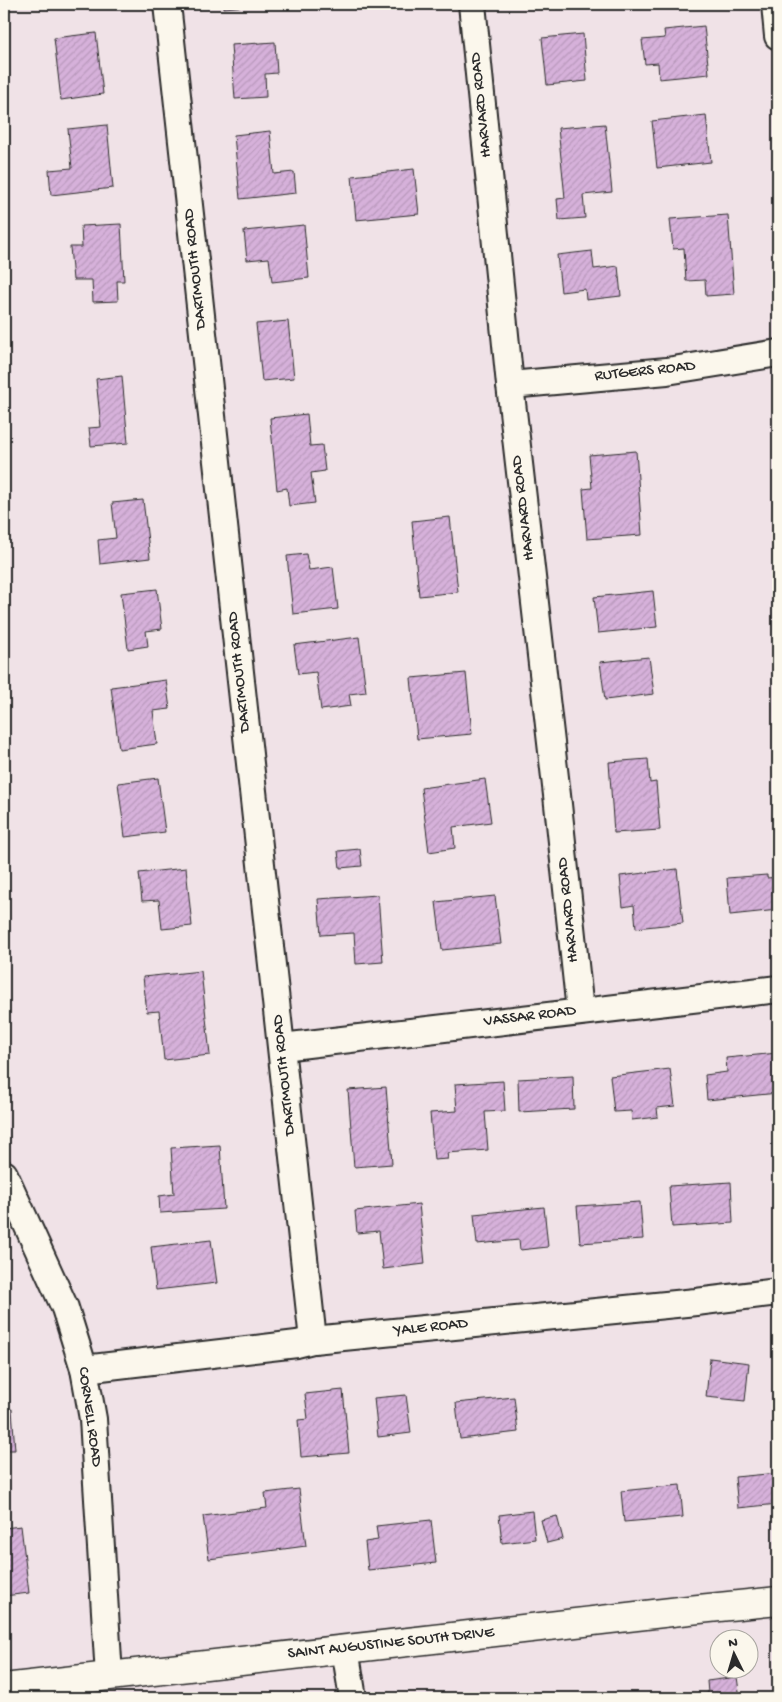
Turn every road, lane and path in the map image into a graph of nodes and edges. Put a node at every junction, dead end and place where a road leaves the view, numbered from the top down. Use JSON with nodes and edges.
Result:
{"nodes":[{"id":1,"x":167,"y":4,"type":"edge"},
{"id":2,"x":472,"y":4,"type":"edge"},
{"id":3,"x":775,"y":4,"type":"edge"},
{"id":4,"x":778,"y":36,"type":"edge"},
{"id":5,"x":778,"y":353,"type":"edge"},
{"id":6,"x":510,"y":386,"type":"junction"},
{"id":7,"x":778,"y":989,"type":"edge"},
{"id":8,"x":580,"y":1012,"type":"junction"},
{"id":9,"x":282,"y":1047,"type":"junction"},
{"id":10,"x":4,"y":1174,"type":"edge"},
{"id":11,"x":778,"y":1292,"type":"edge"},
{"id":12,"x":313,"y":1340,"type":"junction"},
{"id":13,"x":84,"y":1369,"type":"junction"},
{"id":14,"x":778,"y":1601,"type":"edge"},
{"id":15,"x":346,"y":1649,"type":"junction"},
{"id":16,"x":109,"y":1676,"type":"junction"},
{"id":17,"x":4,"y":1688,"type":"edge"},
{"id":18,"x":353,"y":1698,"type":"edge"}],
"edges":[{"from":1,"to":9,"type":"street","name":"DARTMOUTH ROAD"},
{"from":2,"to":6,"type":"street","name":"HARVARD ROAD"},
{"from":3,"to":4,"type":"street"},
{"from":5,"to":6,"type":"street","name":"RUTGERS ROAD"},
{"from":6,"to":8,"type":"street","name":"HARVARD ROAD"},
{"from":7,"to":8,"type":"street","name":"VASSAR ROAD"},
{"from":8,"to":9,"type":"street","name":"VASSAR ROAD"},
{"from":9,"to":12,"type":"street","name":"DARTMOUTH ROAD"},
{"from":10,"to":13,"type":"street","name":"CORNELL ROAD"},
{"from":11,"to":12,"type":"street","name":"YALE ROAD"},
{"from":12,"to":13,"type":"street","name":"YALE ROAD"},
{"from":13,"to":16,"type":"street","name":"CORNELL ROAD"},
{"from":14,"to":15,"type":"street","name":"SAINT AUGUSTINE SOUTH DRIVE"},
{"from":15,"to":16,"type":"street","name":"SAINT AUGUSTINE SOUTH DRIVE"},
{"from":15,"to":18,"type":"street"},
{"from":16,"to":17,"type":"street","name":"SAINT AUGUSTINE SOUTH DRIVE"}]}
